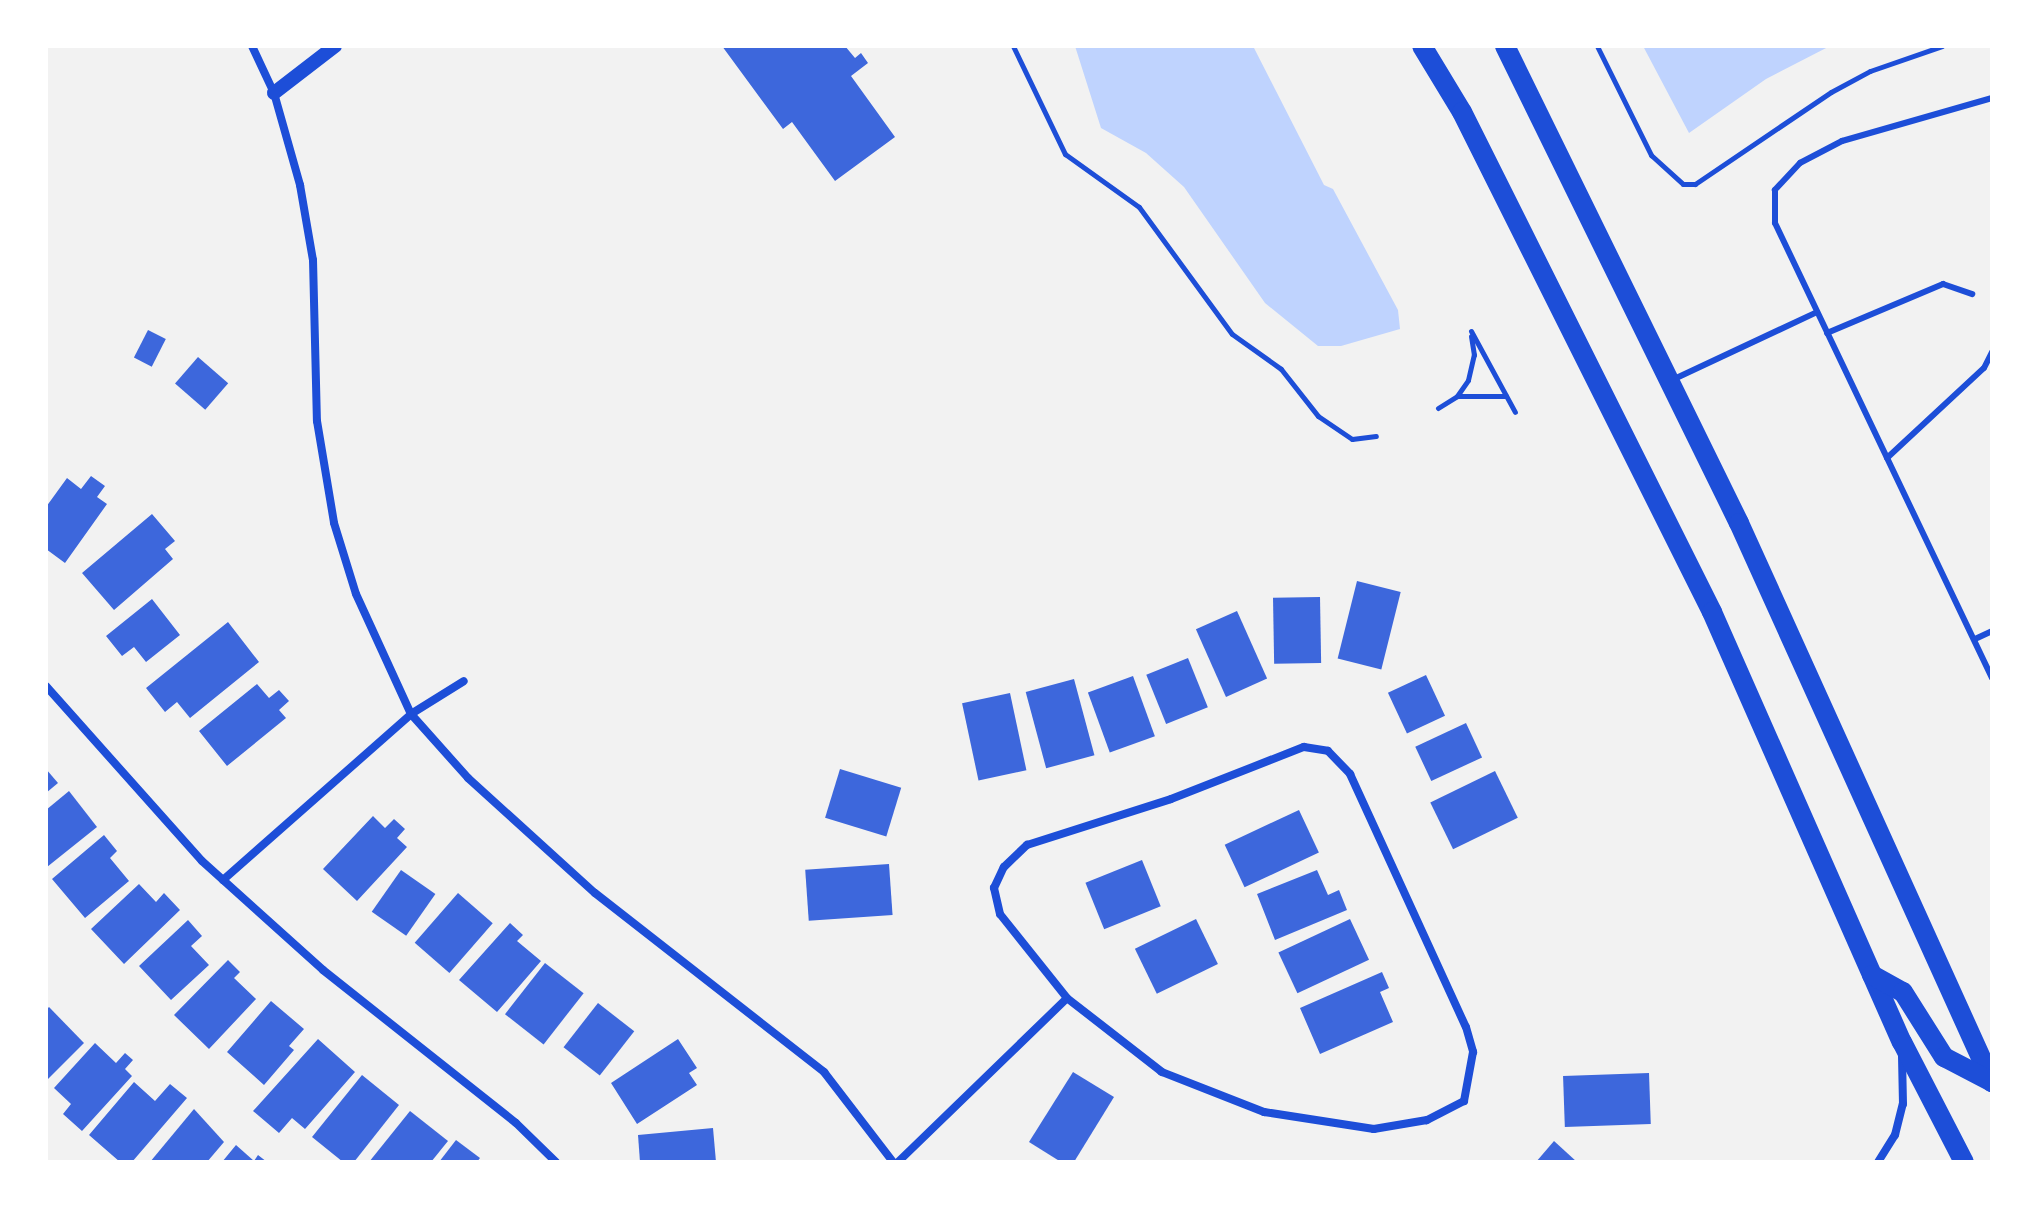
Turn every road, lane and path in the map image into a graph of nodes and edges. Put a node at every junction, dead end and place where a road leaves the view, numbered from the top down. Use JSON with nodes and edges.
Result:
{"nodes":[{"id":1,"x":252,"y":46,"type":"edge"},
{"id":2,"x":335,"y":46,"type":"edge"},
{"id":3,"x":1013,"y":46,"type":"edge"},
{"id":4,"x":1422,"y":46,"type":"edge"},
{"id":5,"x":1505,"y":46,"type":"edge"},
{"id":6,"x":1597,"y":46,"type":"edge"},
{"id":7,"x":1942,"y":46,"type":"edge"},
{"id":8,"x":274,"y":93,"type":"junction"},
{"id":9,"x":1992,"y":98,"type":"edge"},
{"id":10,"x":1972,"y":294,"type":"dead end"},
{"id":11,"x":1817,"y":312,"type":"junction"},
{"id":12,"x":1827,"y":333,"type":"junction"},
{"id":13,"x":1992,"y":352,"type":"edge"},
{"id":14,"x":1669,"y":382,"type":"junction"},
{"id":15,"x":1457,"y":396,"type":"junction"},
{"id":16,"x":1506,"y":396,"type":"junction"},
{"id":17,"x":1438,"y":408,"type":"dead end"},
{"id":18,"x":1515,"y":412,"type":"dead end"},
{"id":19,"x":1376,"y":436,"type":"dead end"},
{"id":20,"x":1887,"y":458,"type":"junction"},
{"id":21,"x":1992,"y":631,"type":"edge"},
{"id":22,"x":1975,"y":639,"type":"junction"},
{"id":23,"x":1992,"y":678,"type":"edge"},
{"id":24,"x":464,"y":681,"type":"dead end"},
{"id":25,"x":46,"y":686,"type":"edge"},
{"id":26,"x":411,"y":714,"type":"junction"},
{"id":27,"x":223,"y":880,"type":"junction"},
{"id":28,"x":1872,"y":975,"type":"junction"},
{"id":29,"x":1067,"y":998,"type":"junction"},
{"id":30,"x":1902,"y":1042,"type":"junction"},
{"id":31,"x":1992,"y":1082,"type":"edge"},
{"id":32,"x":556,"y":1162,"type":"edge"},
{"id":33,"x":895,"y":1162,"type":"edge"},
{"id":34,"x":1878,"y":1162,"type":"edge"},
{"id":35,"x":1964,"y":1162,"type":"edge"}],
"edges":[{"from":1,"to":8,"type":"street"},
{"from":2,"to":8,"type":"street"},
{"from":3,"to":19,"type":"path"},
{"from":4,"to":28,"type":"main road"},
{"from":5,"to":14,"type":"main road"},
{"from":6,"to":7,"type":"path"},
{"from":8,"to":26,"type":"street"},
{"from":9,"to":11,"type":"lane"},
{"from":10,"to":12,"type":"lane"},
{"from":11,"to":12,"type":"lane"},
{"from":11,"to":14,"type":"lane"},
{"from":12,"to":20,"type":"lane"},
{"from":13,"to":20,"type":"lane"},
{"from":14,"to":31,"type":"main road"},
{"from":15,"to":16,"type":"path"},
{"from":15,"to":16,"type":"path"},
{"from":15,"to":17,"type":"path"},
{"from":16,"to":18,"type":"path"},
{"from":20,"to":22,"type":"lane"},
{"from":21,"to":22,"type":"lane"},
{"from":22,"to":23,"type":"lane"},
{"from":24,"to":26,"type":"street"},
{"from":25,"to":27,"type":"street"},
{"from":26,"to":27,"type":"street"},
{"from":26,"to":33,"type":"street"},
{"from":27,"to":32,"type":"street"},
{"from":28,"to":30,"type":"main road"},
{"from":28,"to":31,"type":"main road"},
{"from":29,"to":29,"type":"street"},
{"from":29,"to":33,"type":"street"},
{"from":30,"to":34,"type":"street"},
{"from":30,"to":35,"type":"main road"}]}
